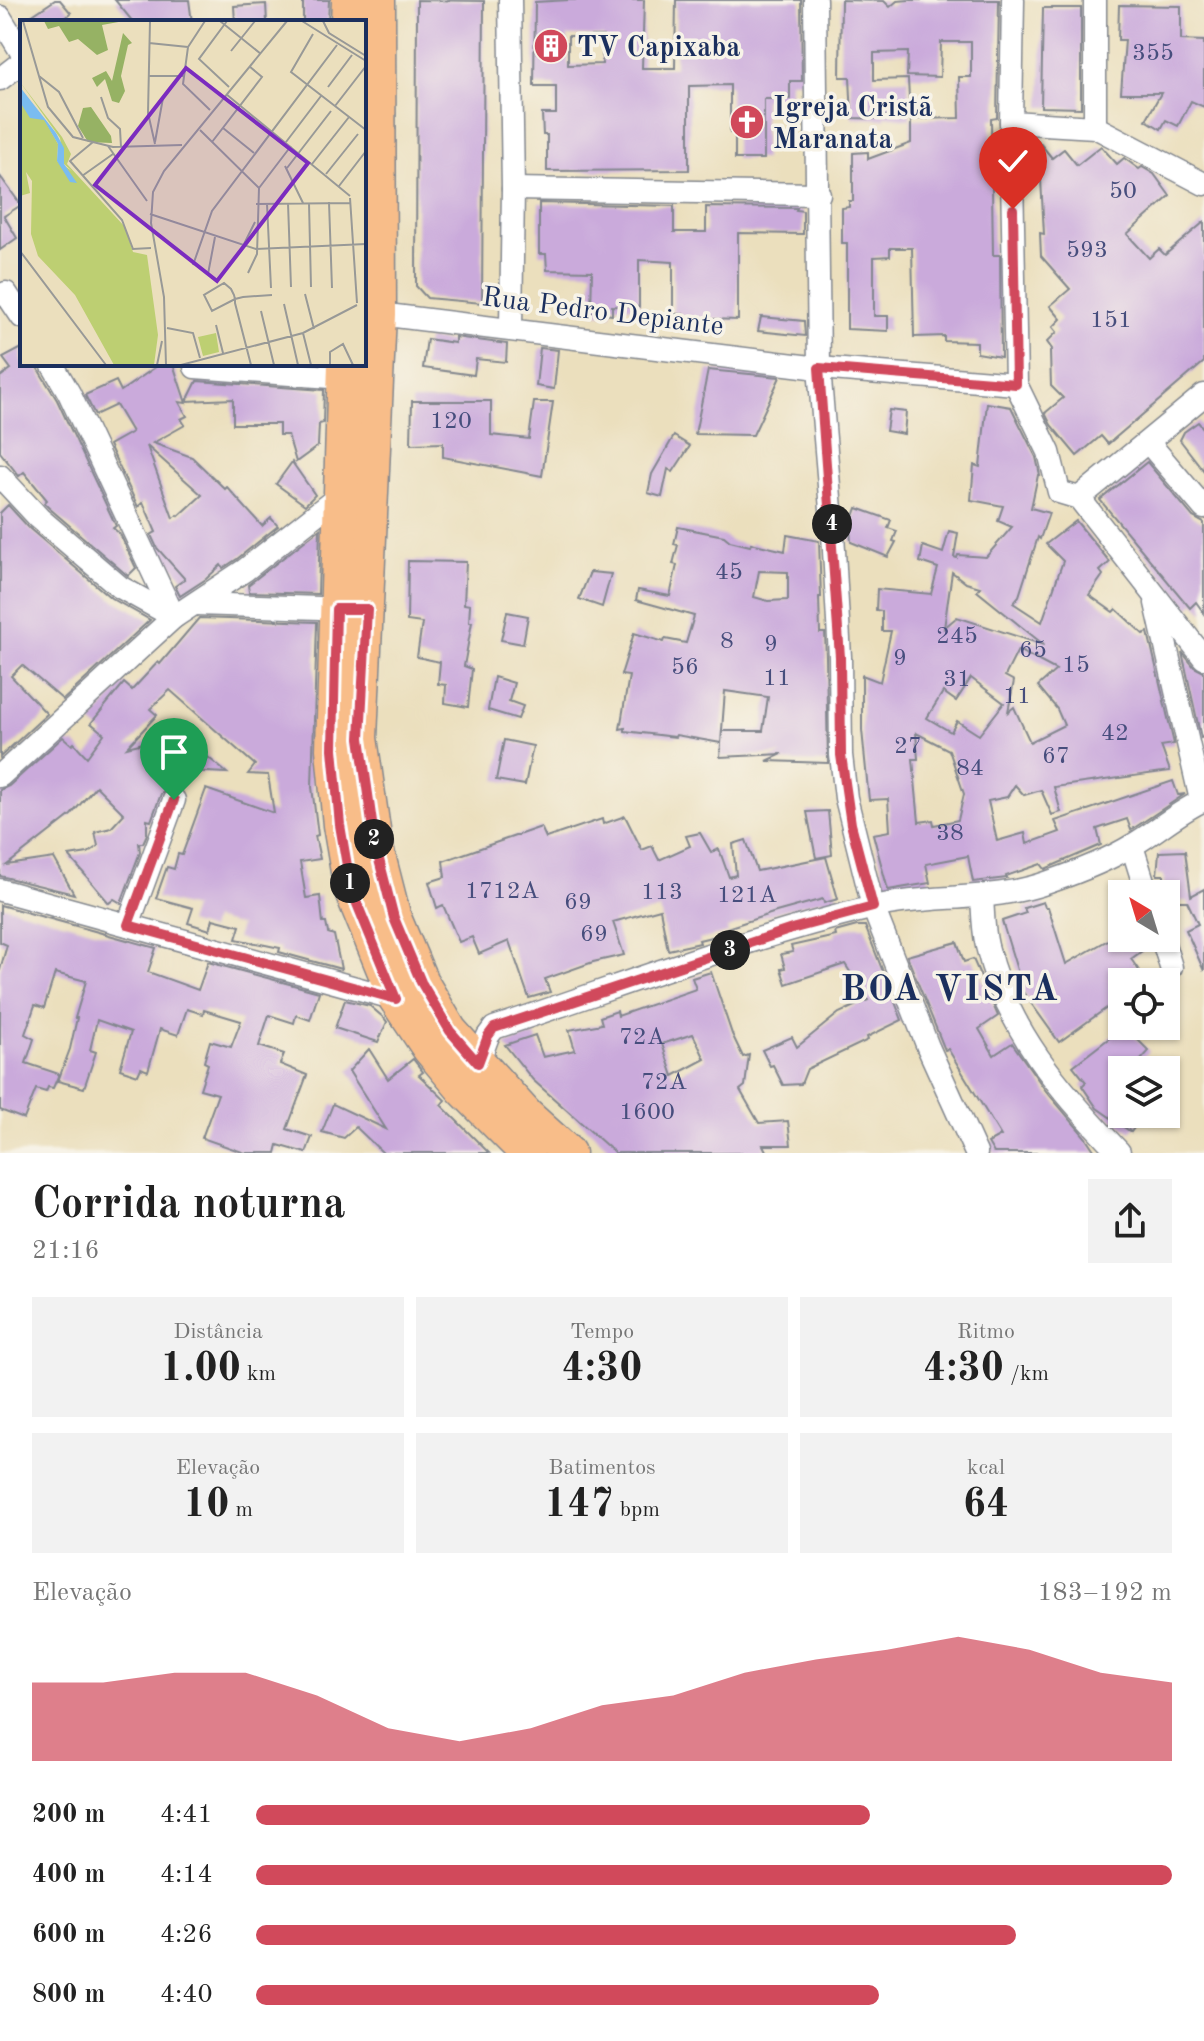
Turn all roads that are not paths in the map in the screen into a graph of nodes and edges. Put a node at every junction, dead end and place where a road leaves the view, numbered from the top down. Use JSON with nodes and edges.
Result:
{"nodes":[{"id":1,"x":349,"y":0,"type":"edge"},
{"id":2,"x":378,"y":0,"type":"edge"},
{"id":3,"x":510,"y":0,"type":"edge"},
{"id":4,"x":1013,"y":0,"type":"edge"},
{"id":5,"x":1095,"y":0,"type":"edge"},
{"id":6,"x":816,"y":9,"type":"edge"},
{"id":7,"x":0,"y":17,"type":"edge"},
{"id":8,"x":348,"y":20,"type":"edge"},
{"id":9,"x":20,"y":50,"type":"edge"},
{"id":10,"x":20,"y":64,"type":"edge"},
{"id":11,"x":0,"y":79,"type":"edge"},
{"id":12,"x":1011,"y":122,"type":"junction"},
{"id":13,"x":1095,"y":127,"type":"junction"},
{"id":14,"x":1204,"y":184,"type":"edge"},
{"id":15,"x":513,"y":189,"type":"junction"},
{"id":16,"x":819,"y":194,"type":"junction"},
{"id":17,"x":6,"y":293,"type":"dead end"},
{"id":18,"x":20,"y":314,"type":"edge"},
{"id":19,"x":379,"y":314,"type":"junction"},
{"id":20,"x":511,"y":328,"type":"junction"},
{"id":21,"x":53,"y":366,"type":"edge"},
{"id":22,"x":195,"y":367,"type":"dead end"},
{"id":23,"x":819,"y":368,"type":"junction"},
{"id":24,"x":345,"y":371,"type":"edge"},
{"id":25,"x":1016,"y":384,"type":"junction"},
{"id":26,"x":1204,"y":395,"type":"edge"},
{"id":27,"x":1148,"y":442,"type":"junction"},
{"id":28,"x":0,"y":476,"type":"edge"},
{"id":29,"x":343,"y":493,"type":"junction"},
{"id":30,"x":1079,"y":498,"type":"junction"},
{"id":31,"x":1204,"y":508,"type":"edge"},
{"id":32,"x":245,"y":570,"type":"junction"},
{"id":33,"x":1155,"y":599,"type":"junction"},
{"id":34,"x":195,"y":604,"type":"junction"},
{"id":35,"x":249,"y":607,"type":"junction"},
{"id":36,"x":352,"y":609,"type":"junction"},
{"id":37,"x":174,"y":617,"type":"junction"},
{"id":38,"x":1204,"y":658,"type":"edge"},
{"id":39,"x":0,"y":776,"type":"edge"},
{"id":40,"x":174,"y":800,"type":"dead end"},
{"id":41,"x":1202,"y":800,"type":"edge"},
{"id":42,"x":1132,"y":846,"type":"junction"},
{"id":43,"x":1143,"y":880,"type":"edge"},
{"id":44,"x":0,"y":890,"type":"edge"},
{"id":45,"x":982,"y":896,"type":"junction"},
{"id":46,"x":873,"y":907,"type":"junction"},
{"id":47,"x":128,"y":925,"type":"junction"},
{"id":48,"x":1166,"y":952,"type":"edge"},
{"id":49,"x":1171,"y":967,"type":"dead end"},
{"id":50,"x":396,"y":999,"type":"junction"},
{"id":51,"x":478,"y":1063,"type":"junction"},
{"id":52,"x":1119,"y":1152,"type":"edge"},
{"id":53,"x":527,"y":1153,"type":"edge"},
{"id":54,"x":568,"y":1153,"type":"edge"},
{"id":55,"x":976,"y":1153,"type":"edge"}],
"edges":[{"from":1,"to":8,"type":"main road"},
{"from":2,"to":19,"type":"main road"},
{"from":3,"to":15,"type":"street"},
{"from":4,"to":12,"type":"street"},
{"from":5,"to":13,"type":"street"},
{"from":6,"to":16,"type":"street"},
{"from":7,"to":9,"type":"street"},
{"from":10,"to":11,"type":"street"},
{"from":12,"to":13,"type":"street"},
{"from":12,"to":25,"type":"street"},
{"from":13,"to":14,"type":"street"},
{"from":15,"to":16,"type":"street"},
{"from":15,"to":20,"type":"street"},
{"from":16,"to":23,"type":"street"},
{"from":17,"to":18,"type":"street"},
{"from":19,"to":20,"type":"street","name":"Rua Pedro Depiante"},
{"from":19,"to":36,"type":"main road"},
{"from":20,"to":23,"type":"street","name":"Rua Pedro Depiante"},
{"from":21,"to":37,"type":"street"},
{"from":22,"to":24,"type":"street"},
{"from":23,"to":25,"type":"street","name":"Rua Pedro Depiante"},
{"from":23,"to":46,"type":"street"},
{"from":24,"to":29,"type":"main road"},
{"from":25,"to":30,"type":"street"},
{"from":26,"to":27,"type":"street"},
{"from":27,"to":30,"type":"street"},
{"from":27,"to":31,"type":"street"},
{"from":28,"to":37,"type":"street"},
{"from":29,"to":32,"type":"street"},
{"from":29,"to":36,"type":"main road"},
{"from":30,"to":33,"type":"street"},
{"from":32,"to":34,"type":"street"},
{"from":32,"to":35,"type":"street"},
{"from":33,"to":38,"type":"street"},
{"from":33,"to":41,"type":"street"},
{"from":34,"to":35,"type":"street"},
{"from":34,"to":37,"type":"street"},
{"from":35,"to":36,"type":"street"},
{"from":36,"to":50,"type":"main road"},
{"from":36,"to":51,"type":"main road"},
{"from":37,"to":39,"type":"street"},
{"from":40,"to":47,"type":"street"},
{"from":41,"to":42,"type":"street"},
{"from":42,"to":43,"type":"street"},
{"from":42,"to":45,"type":"street"},
{"from":44,"to":47,"type":"street"},
{"from":45,"to":46,"type":"street"},
{"from":45,"to":52,"type":"street"},
{"from":46,"to":51,"type":"street"},
{"from":46,"to":55,"type":"street"},
{"from":47,"to":50,"type":"street"},
{"from":48,"to":49,"type":"street"},
{"from":50,"to":53,"type":"main road"},
{"from":51,"to":54,"type":"main road"}]}
